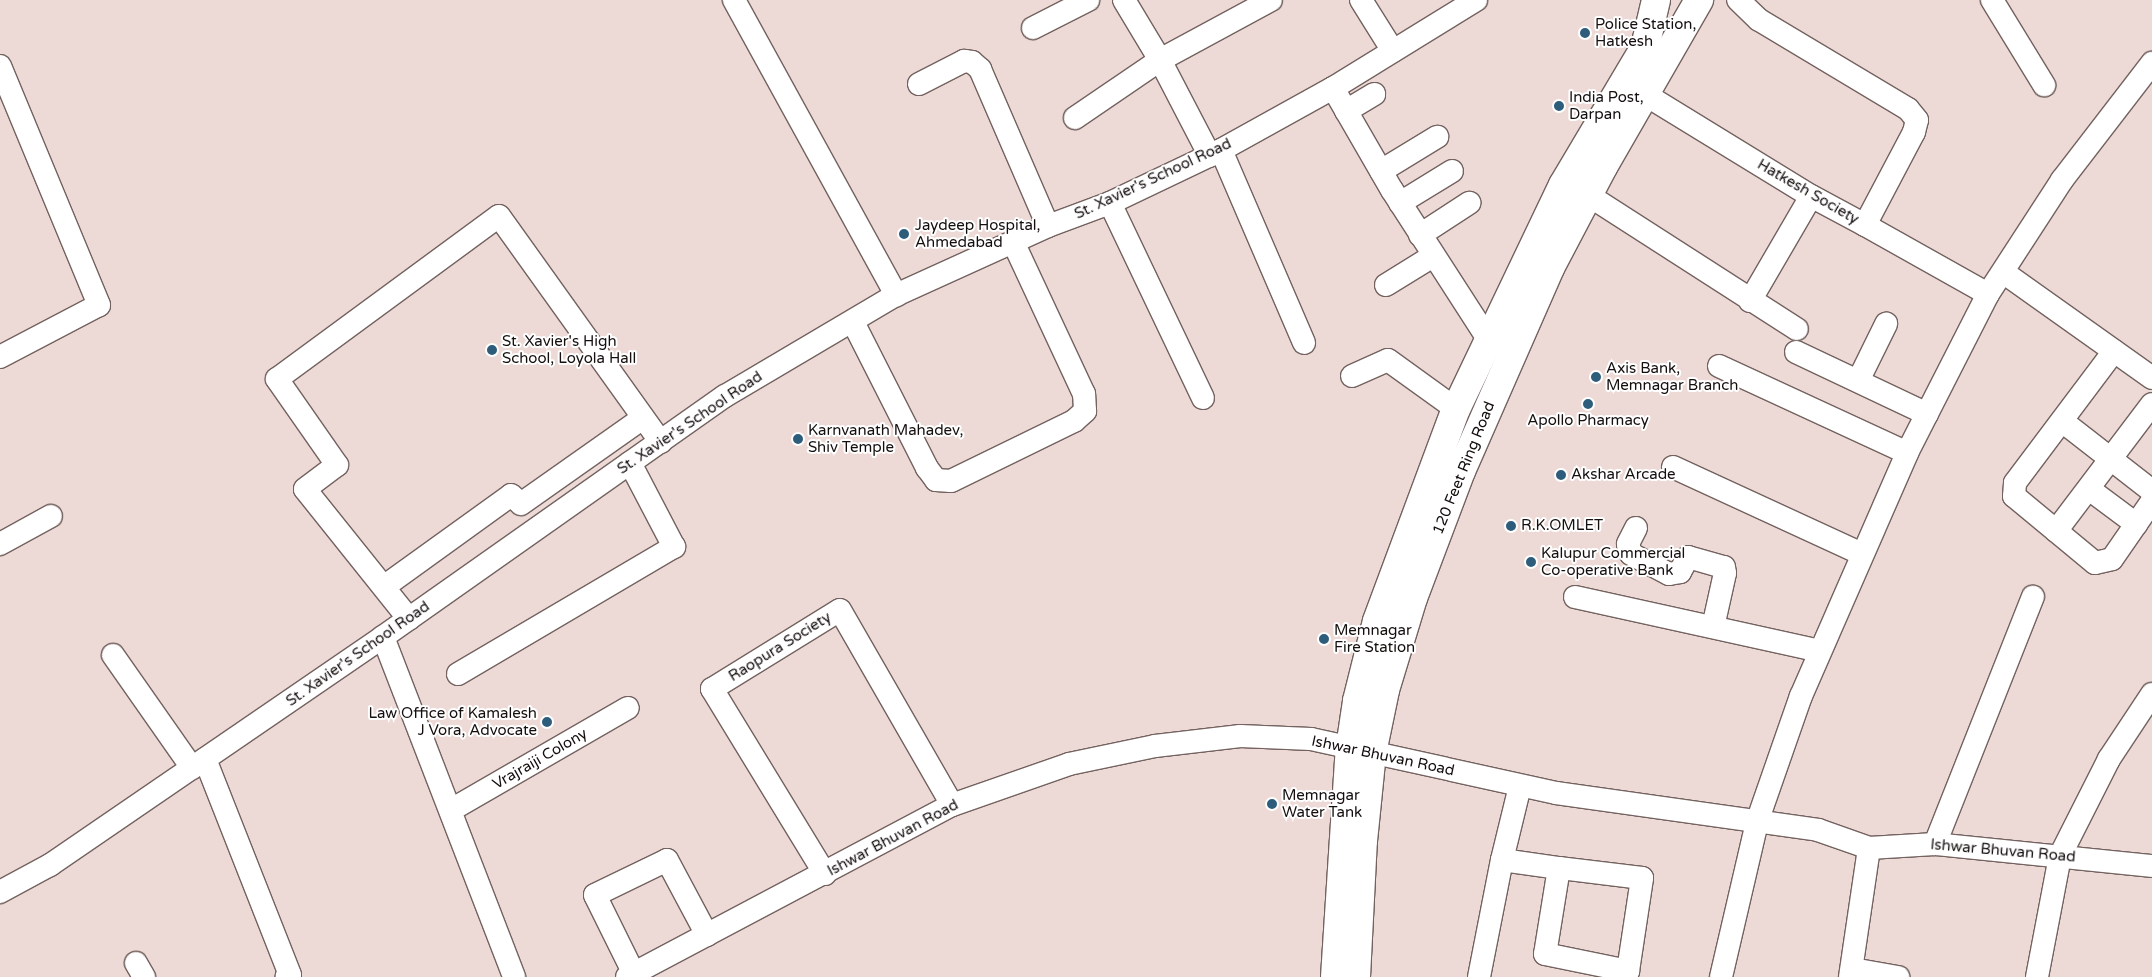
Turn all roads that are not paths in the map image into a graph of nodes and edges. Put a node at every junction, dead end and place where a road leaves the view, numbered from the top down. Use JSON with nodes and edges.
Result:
{"nodes":[{"id":1,"x":734,"y":0,"type":"edge"},
{"id":2,"x":1088,"y":0,"type":"edge"},
{"id":3,"x":1124,"y":0,"type":"edge"},
{"id":4,"x":1271,"y":0,"type":"edge"},
{"id":5,"x":1361,"y":0,"type":"edge"},
{"id":6,"x":1476,"y":0,"type":"edge"},
{"id":7,"x":1680,"y":0,"type":"edge"},
{"id":8,"x":1692,"y":0,"type":"edge"},
{"id":9,"x":1699,"y":0,"type":"edge"},
{"id":10,"x":1738,"y":0,"type":"edge"},
{"id":11,"x":1992,"y":0,"type":"edge"},
{"id":12,"x":1650,"y":6,"type":"edge"},
{"id":13,"x":1034,"y":28,"type":"dead end"},
{"id":14,"x":1393,"y":51,"type":"junction"},
{"id":15,"x":1160,"y":60,"type":"junction"},
{"id":16,"x":2152,"y":63,"type":"edge"},
{"id":17,"x":0,"y":66,"type":"edge"},
{"id":18,"x":918,"y":84,"type":"dead end"},
{"id":19,"x":2044,"y":86,"type":"dead end"},
{"id":20,"x":1333,"y":88,"type":"junction"},
{"id":21,"x":1374,"y":94,"type":"dead end"},
{"id":22,"x":1646,"y":94,"type":"junction"},
{"id":23,"x":1346,"y":111,"type":"junction"},
{"id":24,"x":1075,"y":118,"type":"dead end"},
{"id":25,"x":1436,"y":137,"type":"dead end"},
{"id":26,"x":1216,"y":153,"type":"junction"},
{"id":27,"x":1381,"y":171,"type":"junction"},
{"id":28,"x":1452,"y":171,"type":"dead end"},
{"id":29,"x":1588,"y":195,"type":"junction"},
{"id":30,"x":1811,"y":196,"type":"junction"},
{"id":31,"x":1110,"y":203,"type":"junction"},
{"id":32,"x":1400,"y":203,"type":"junction"},
{"id":33,"x":1469,"y":203,"type":"dead end"},
{"id":34,"x":1865,"y":225,"type":"junction"},
{"id":35,"x":1048,"y":226,"type":"junction"},
{"id":36,"x":1420,"y":235,"type":"junction"},
{"id":37,"x":1014,"y":244,"type":"junction"},
{"id":38,"x":1433,"y":256,"type":"junction"},
{"id":39,"x":2003,"y":272,"type":"junction"},
{"id":40,"x":1386,"y":285,"type":"dead end"},
{"id":41,"x":1988,"y":294,"type":"junction"},
{"id":42,"x":896,"y":295,"type":"junction"},
{"id":43,"x":1750,"y":301,"type":"junction"},
{"id":44,"x":853,"y":322,"type":"junction"},
{"id":45,"x":1886,"y":324,"type":"dead end"},
{"id":46,"x":1797,"y":329,"type":"dead end"},
{"id":47,"x":1488,"y":339,"type":"junction"},
{"id":48,"x":1304,"y":343,"type":"dead end"},
{"id":49,"x":2114,"y":351,"type":"junction"},
{"id":50,"x":1796,"y":352,"type":"dead end"},
{"id":51,"x":0,"y":357,"type":"edge"},
{"id":52,"x":1719,"y":366,"type":"dead end"},
{"id":53,"x":1352,"y":376,"type":"dead end"},
{"id":54,"x":2152,"y":378,"type":"edge"},
{"id":55,"x":1858,"y":381,"type":"junction"},
{"id":56,"x":1204,"y":398,"type":"dead end"},
{"id":57,"x":2152,"y":404,"type":"edge"},
{"id":58,"x":1456,"y":409,"type":"junction"},
{"id":59,"x":1927,"y":414,"type":"junction"},
{"id":60,"x":643,"y":418,"type":"junction"},
{"id":61,"x":2062,"y":421,"type":"junction"},
{"id":62,"x":661,"y":442,"type":"junction"},
{"id":63,"x":1907,"y":453,"type":"junction"},
{"id":64,"x":2111,"y":460,"type":"junction"},
{"id":65,"x":630,"y":463,"type":"junction"},
{"id":66,"x":1673,"y":467,"type":"dead end"},
{"id":67,"x":2089,"y":489,"type":"junction"},
{"id":68,"x":2152,"y":491,"type":"edge"},
{"id":69,"x":2152,"y":501,"type":"edge"},
{"id":70,"x":51,"y":516,"type":"dead end"},
{"id":71,"x":2136,"y":524,"type":"junction"},
{"id":72,"x":1636,"y":528,"type":"dead end"},
{"id":73,"x":2056,"y":531,"type":"junction"},
{"id":74,"x":0,"y":544,"type":"edge"},
{"id":75,"x":1862,"y":554,"type":"junction"},
{"id":76,"x":385,"y":586,"type":"junction"},
{"id":77,"x":1575,"y":597,"type":"dead end"},
{"id":78,"x":2033,"y":597,"type":"dead end"},
{"id":79,"x":409,"y":619,"type":"junction"},
{"id":80,"x":1713,"y":627,"type":"junction"},
{"id":81,"x":383,"y":637,"type":"junction"},
{"id":82,"x":1820,"y":651,"type":"junction"},
{"id":83,"x":114,"y":655,"type":"dead end"},
{"id":84,"x":458,"y":674,"type":"dead end"},
{"id":85,"x":2152,"y":694,"type":"edge"},
{"id":86,"x":628,"y":708,"type":"dead end"},
{"id":87,"x":1361,"y":750,"type":"junction"},
{"id":88,"x":198,"y":764,"type":"junction"},
{"id":89,"x":1520,"y":786,"type":"junction"},
{"id":90,"x":952,"y":805,"type":"junction"},
{"id":91,"x":451,"y":810,"type":"junction"},
{"id":92,"x":1757,"y":822,"type":"junction"},
{"id":93,"x":1935,"y":844,"type":"junction"},
{"id":94,"x":1869,"y":848,"type":"junction"},
{"id":95,"x":2060,"y":856,"type":"junction"},
{"id":96,"x":1502,"y":860,"type":"junction"},
{"id":97,"x":2152,"y":866,"type":"edge"},
{"id":98,"x":1559,"y":868,"type":"junction"},
{"id":99,"x":825,"y":874,"type":"junction"},
{"id":100,"x":0,"y":892,"type":"edge"},
{"id":101,"x":707,"y":936,"type":"junction"},
{"id":102,"x":1851,"y":973,"type":"edge"},
{"id":103,"x":630,"y":976,"type":"edge"},
{"id":104,"x":286,"y":977,"type":"edge"},
{"id":105,"x":514,"y":977,"type":"edge"},
{"id":106,"x":1335,"y":977,"type":"edge"},
{"id":107,"x":1356,"y":977,"type":"edge"},
{"id":108,"x":1479,"y":977,"type":"edge"},
{"id":109,"x":1721,"y":977,"type":"edge"},
{"id":110,"x":1898,"y":977,"type":"edge"},
{"id":111,"x":2037,"y":977,"type":"edge"}],
"edges":[{"from":1,"to":42,"type":"street"},
{"from":2,"to":13,"type":"street"},
{"from":3,"to":15,"type":"street"},
{"from":4,"to":15,"type":"street"},
{"from":5,"to":14,"type":"street"},
{"from":6,"to":14,"type":"street","name":"St. Xavier's School Road"},
{"from":7,"to":8,"type":"main road"},
{"from":9,"to":22,"type":"main road","name":"120 Feet Ring Road"},
{"from":10,"to":34,"type":"street","name":"Hatkesh Society"},
{"from":11,"to":19,"type":"street"},
{"from":12,"to":47,"type":"main road","name":"120 Feet Ring Road"},
{"from":14,"to":20,"type":"street","name":"St. Xavier's School Road"},
{"from":15,"to":24,"type":"street"},
{"from":15,"to":26,"type":"street"},
{"from":16,"to":39,"type":"street"},
{"from":17,"to":51,"type":"street"},
{"from":18,"to":35,"type":"street"},
{"from":20,"to":23,"type":"street"},
{"from":20,"to":26,"type":"street","name":"St. Xavier's School Road"},
{"from":21,"to":23,"type":"street"},
{"from":22,"to":29,"type":"main road","name":"120 Feet Ring Road"},
{"from":22,"to":30,"type":"street","name":"Hatkesh Society"},
{"from":23,"to":27,"type":"street"},
{"from":25,"to":27,"type":"street"},
{"from":26,"to":31,"type":"street","name":"St. Xavier's School Road"},
{"from":26,"to":48,"type":"street"},
{"from":27,"to":32,"type":"street"},
{"from":28,"to":32,"type":"street"},
{"from":29,"to":43,"type":"street"},
{"from":29,"to":87,"type":"main road","name":"120 Feet Ring Road"},
{"from":30,"to":34,"type":"street","name":"Hatkesh Society"},
{"from":30,"to":43,"type":"street"},
{"from":31,"to":35,"type":"street","name":"St. Xavier's School Road"},
{"from":31,"to":56,"type":"street"},
{"from":32,"to":36,"type":"street"},
{"from":33,"to":36,"type":"street"},
{"from":34,"to":41,"type":"street"},
{"from":35,"to":37,"type":"street","name":"St. Xavier's School Road"},
{"from":36,"to":38,"type":"street"},
{"from":37,"to":42,"type":"street","name":"St. Xavier's School Road"},
{"from":37,"to":44,"type":"street"},
{"from":38,"to":40,"type":"street"},
{"from":38,"to":47,"type":"street"},
{"from":39,"to":41,"type":"street"},
{"from":39,"to":49,"type":"street"},
{"from":41,"to":59,"type":"street"},
{"from":42,"to":44,"type":"street","name":"St. Xavier's School Road"},
{"from":43,"to":46,"type":"street"},
{"from":44,"to":62,"type":"street","name":"St. Xavier's School Road"},
{"from":45,"to":55,"type":"street"},
{"from":47,"to":58,"type":"main road","name":"120 Feet Ring Road"},
{"from":49,"to":54,"type":"street"},
{"from":49,"to":61,"type":"street"},
{"from":50,"to":55,"type":"street"},
{"from":52,"to":63,"type":"street"},
{"from":53,"to":58,"type":"street"},
{"from":55,"to":59,"type":"street"},
{"from":57,"to":64,"type":"street"},
{"from":58,"to":87,"type":"main road","name":"120 Feet Ring Road"},
{"from":59,"to":63,"type":"street"},
{"from":60,"to":62,"type":"street"},
{"from":60,"to":76,"type":"street"},
{"from":60,"to":76,"type":"street"},
{"from":61,"to":64,"type":"street"},
{"from":61,"to":73,"type":"street"},
{"from":62,"to":65,"type":"street","name":"St. Xavier's School Road"},
{"from":63,"to":75,"type":"street"},
{"from":64,"to":67,"type":"street"},
{"from":64,"to":68,"type":"street"},
{"from":65,"to":79,"type":"street","name":"St. Xavier's School Road"},
{"from":65,"to":84,"type":"street"},
{"from":66,"to":75,"type":"street"},
{"from":67,"to":71,"type":"street"},
{"from":67,"to":73,"type":"street"},
{"from":69,"to":71,"type":"street"},
{"from":70,"to":74,"type":"street"},
{"from":71,"to":73,"type":"street"},
{"from":72,"to":80,"type":"street"},
{"from":75,"to":82,"type":"street"},
{"from":76,"to":79,"type":"street"},
{"from":77,"to":80,"type":"street"},
{"from":78,"to":93,"type":"street"},
{"from":79,"to":81,"type":"street","name":"St. Xavier's School Road"},
{"from":80,"to":82,"type":"street"},
{"from":81,"to":88,"type":"street","name":"St. Xavier's School Road"},
{"from":81,"to":91,"type":"street"},
{"from":82,"to":92,"type":"street"},
{"from":83,"to":88,"type":"street"},
{"from":85,"to":95,"type":"street"},
{"from":86,"to":91,"type":"street","name":"Vrajraiji Colony"},
{"from":87,"to":89,"type":"street","name":"Ishwar Bhuvan Road"},
{"from":87,"to":90,"type":"street","name":"Ishwar Bhuvan Road"},
{"from":87,"to":106,"type":"main road","name":"120 Feet Ring Road"},
{"from":87,"to":107,"type":"main road","name":"120 Feet Ring Road"},
{"from":88,"to":100,"type":"street","name":"St. Xavier's School Road"},
{"from":88,"to":104,"type":"street"},
{"from":89,"to":92,"type":"street","name":"Ishwar Bhuvan Road"},
{"from":89,"to":96,"type":"street"},
{"from":90,"to":99,"type":"street","name":"Ishwar Bhuvan Road"},
{"from":90,"to":99,"type":"street","name":"Raopura Society"},
{"from":91,"to":105,"type":"street"},
{"from":92,"to":94,"type":"street","name":"Ishwar Bhuvan Road"},
{"from":92,"to":109,"type":"street"},
{"from":93,"to":94,"type":"street","name":"Ishwar Bhuvan Road"},
{"from":93,"to":95,"type":"street","name":"Ishwar Bhuvan Road"},
{"from":94,"to":102,"type":"street"},
{"from":95,"to":97,"type":"street","name":"Ishwar Bhuvan Road"},
{"from":95,"to":111,"type":"street"},
{"from":96,"to":98,"type":"street"},
{"from":96,"to":108,"type":"street"},
{"from":98,"to":98,"type":"street"},
{"from":99,"to":101,"type":"street","name":"Ishwar Bhuvan Road"},
{"from":101,"to":103,"type":"street","name":"Ishwar Bhuvan Road"},
{"from":101,"to":103,"type":"street"},
{"from":102,"to":110,"type":"street"}]}
